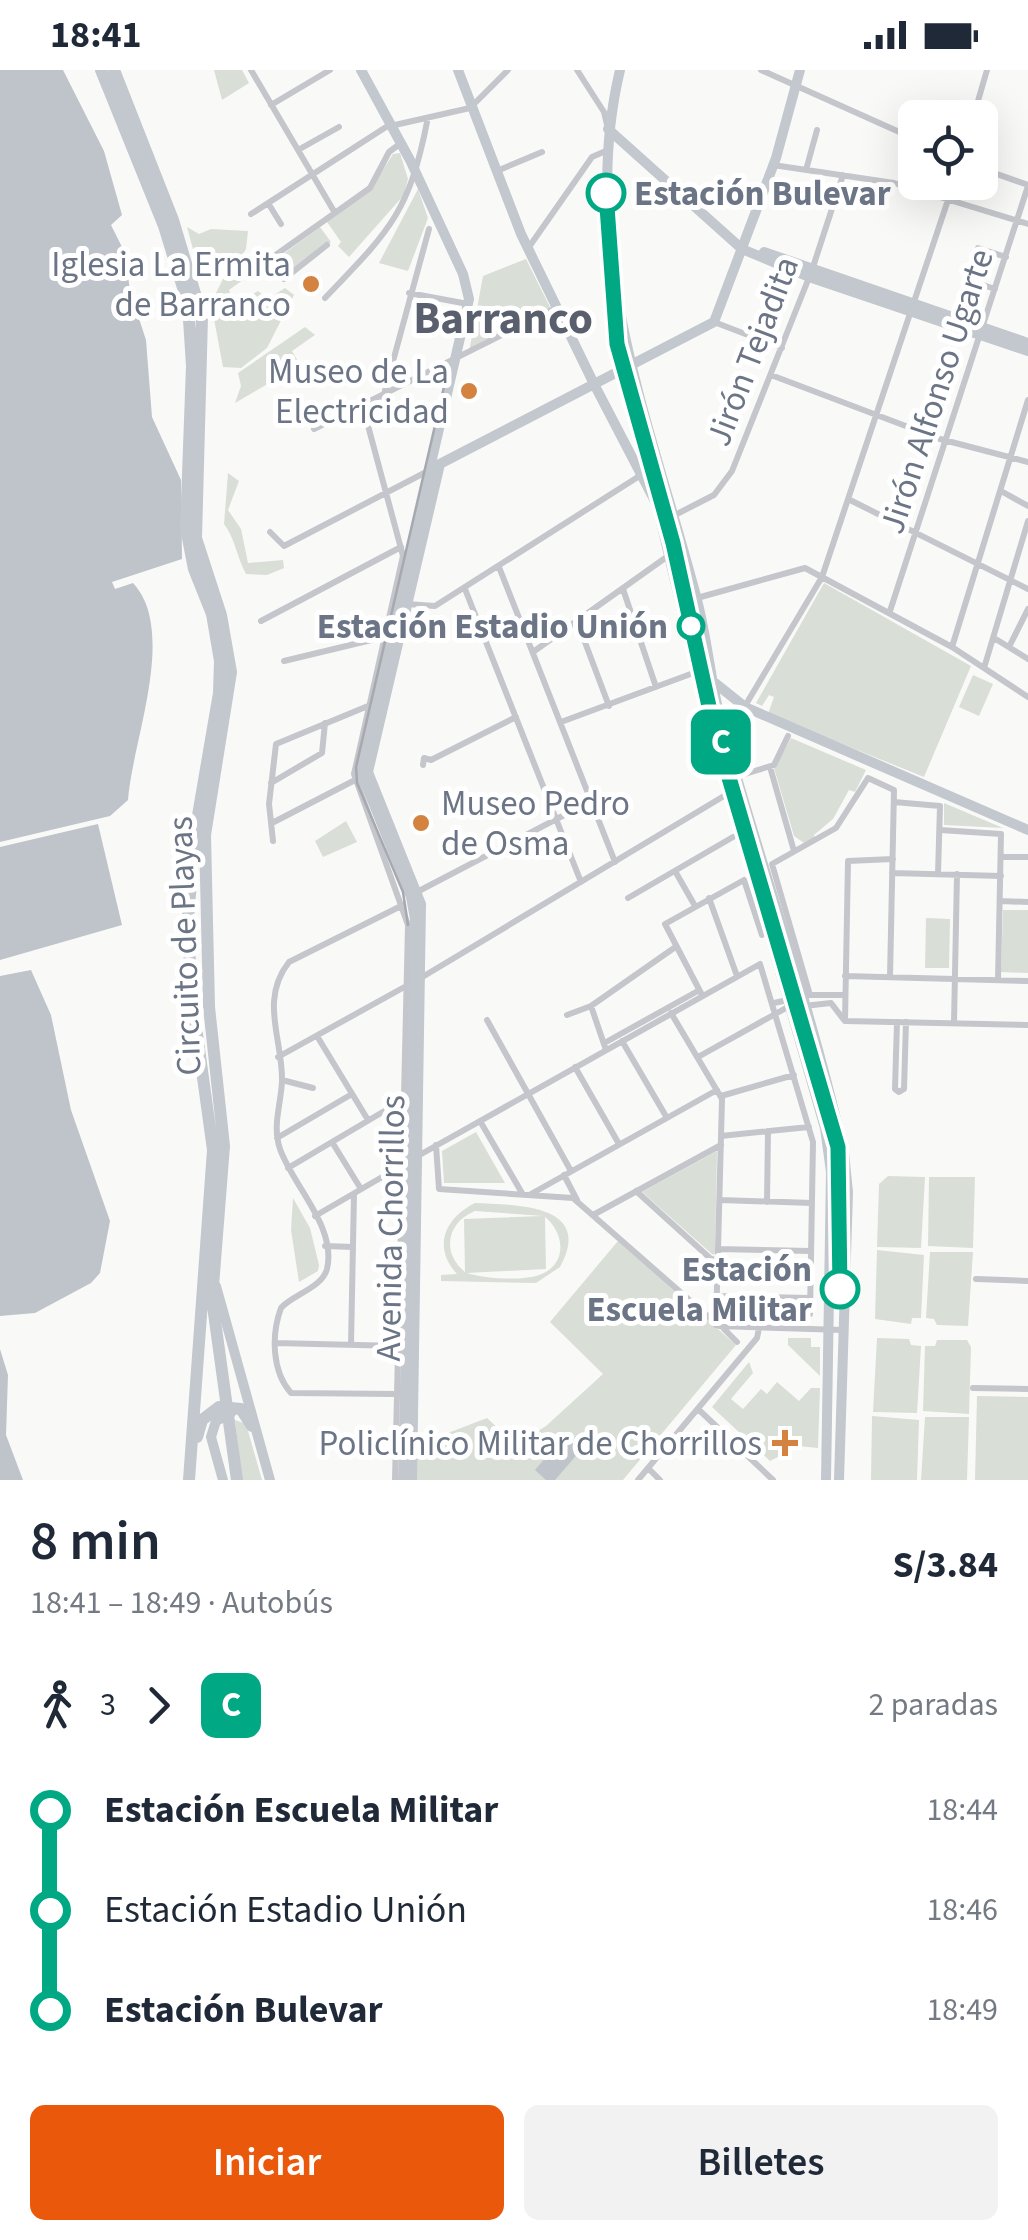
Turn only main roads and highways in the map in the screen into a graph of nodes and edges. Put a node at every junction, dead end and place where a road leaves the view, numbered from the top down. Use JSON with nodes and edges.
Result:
{"nodes":[{"id":1,"x":101,"y":70,"type":"edge"},
{"id":2,"x":114,"y":70,"type":"edge"},
{"id":3,"x":361,"y":70,"type":"edge"},
{"id":4,"x":458,"y":70,"type":"edge"},
{"id":5,"x":620,"y":70,"type":"edge"},
{"id":6,"x":800,"y":70,"type":"edge"},
{"id":7,"x":608,"y":129,"type":"junction"},
{"id":8,"x":740,"y":245,"type":"junction"},
{"id":9,"x":981,"y":331,"type":"junction"},
{"id":10,"x":1028,"y":343,"type":"edge"},
{"id":11,"x":1028,"y":351,"type":"edge"},
{"id":12,"x":630,"y":366,"type":"junction"},
{"id":13,"x":594,"y":384,"type":"junction"},
{"id":14,"x":434,"y":467,"type":"junction"},
{"id":15,"x":720,"y":695,"type":"junction"},
{"id":16,"x":705,"y":708,"type":"junction"},
{"id":17,"x":744,"y":708,"type":"junction"},
{"id":18,"x":722,"y":726,"type":"junction"},
{"id":19,"x":1028,"y":830,"type":"edge"},
{"id":20,"x":411,"y":898,"type":"junction"},
{"id":21,"x":408,"y":926,"type":"road end"},
{"id":22,"x":799,"y":1000,"type":"junction"},
{"id":23,"x":416,"y":1070,"type":"junction"},
{"id":24,"x":414,"y":1116,"type":"junction"},
{"id":25,"x":409,"y":1161,"type":"junction"},
{"id":26,"x":214,"y":1270,"type":"junction"},
{"id":27,"x":252,"y":1426,"type":"junction"},
{"id":28,"x":190,"y":1480,"type":"edge"},
{"id":29,"x":223,"y":1480,"type":"edge"},
{"id":30,"x":238,"y":1480,"type":"edge"},
{"id":31,"x":270,"y":1480,"type":"edge"},
{"id":32,"x":403,"y":1480,"type":"edge"},
{"id":33,"x":412,"y":1480,"type":"edge"},
{"id":34,"x":826,"y":1480,"type":"edge"},
{"id":35,"x":839,"y":1480,"type":"edge"}],
"edges":[{"from":1,"to":28,"type":"highway","name":"Circuito de Playas"},
{"from":2,"to":26,"type":"highway","name":"Circuito de Playas"},
{"from":3,"to":14,"type":"main road"},
{"from":4,"to":13,"type":"main road"},
{"from":5,"to":7,"type":"main road"},
{"from":6,"to":8,"type":"main road"},
{"from":7,"to":8,"type":"main road"},
{"from":7,"to":12,"type":"main road"},
{"from":8,"to":9,"type":"main road"},
{"from":8,"to":12,"type":"main road"},
{"from":9,"to":10,"type":"main road"},
{"from":9,"to":11,"type":"main road"},
{"from":12,"to":13,"type":"main road"},
{"from":12,"to":15,"type":"main road"},
{"from":13,"to":14,"type":"main road"},
{"from":13,"to":16,"type":"main road"},
{"from":14,"to":20,"type":"main road"},
{"from":15,"to":16,"type":"main road"},
{"from":15,"to":17,"type":"main road"},
{"from":15,"to":18,"type":"main road"},
{"from":16,"to":22,"type":"main road"},
{"from":17,"to":18,"type":"main road"},
{"from":17,"to":19,"type":"main road"},
{"from":18,"to":22,"type":"main road"},
{"from":20,"to":21,"type":"main road"},
{"from":20,"to":23,"type":"main road","name":"Avenida Chorrillos"},
{"from":22,"to":34,"type":"main road"},
{"from":22,"to":35,"type":"main road"},
{"from":23,"to":24,"type":"main road","name":"Avenida Chorrillos"},
{"from":23,"to":24,"type":"main road","name":"Avenida Chorrillos"},
{"from":24,"to":25,"type":"main road","name":"Avenida Chorrillos"},
{"from":25,"to":32,"type":"main road","name":"Avenida Chorrillos"},
{"from":25,"to":33,"type":"main road","name":"Avenida Chorrillos"},
{"from":26,"to":27,"type":"main road"},
{"from":26,"to":30,"type":"highway","name":"Circuito de Playas"},
{"from":27,"to":28,"type":"highway"},
{"from":27,"to":29,"type":"main road"},
{"from":27,"to":31,"type":"main road"}]}
